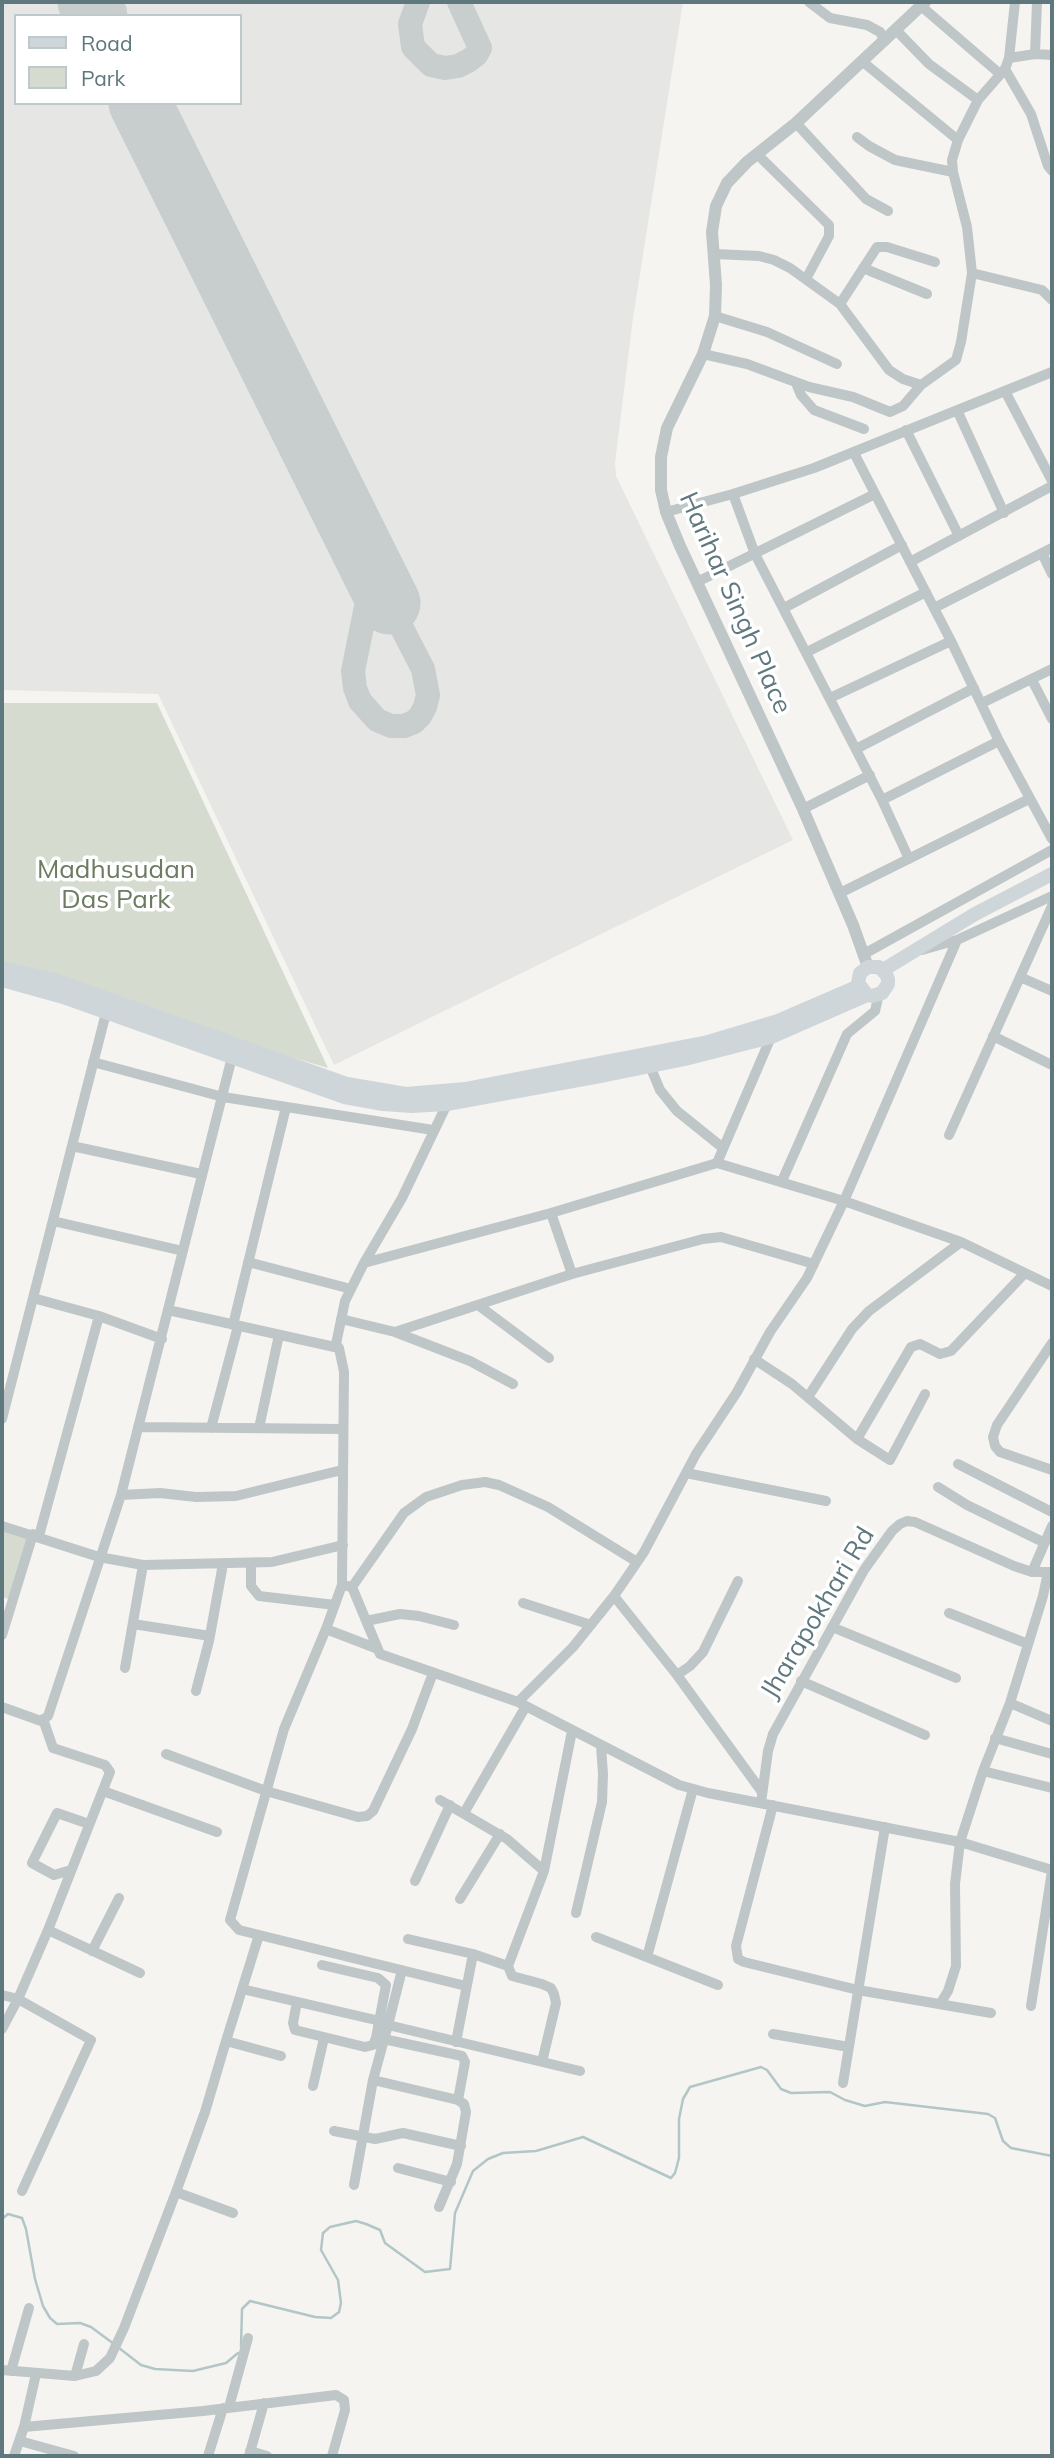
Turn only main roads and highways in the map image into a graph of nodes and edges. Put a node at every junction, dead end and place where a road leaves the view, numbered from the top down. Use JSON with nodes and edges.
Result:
{"nodes":[{"id":1,"x":1052,"y":874,"type":"edge"},
{"id":2,"x":872,"y":964,"type":"junction"},
{"id":3,"x":2,"y":968,"type":"edge"},
{"id":4,"x":2,"y":980,"type":"edge"},
{"id":5,"x":869,"y":992,"type":"junction"}],
"edges":[{"from":1,"to":2,"type":"main road"},
{"from":2,"to":5,"type":"main road"},
{"from":2,"to":5,"type":"main road"},
{"from":3,"to":5,"type":"main road"},
{"from":4,"to":5,"type":"main road"}]}
